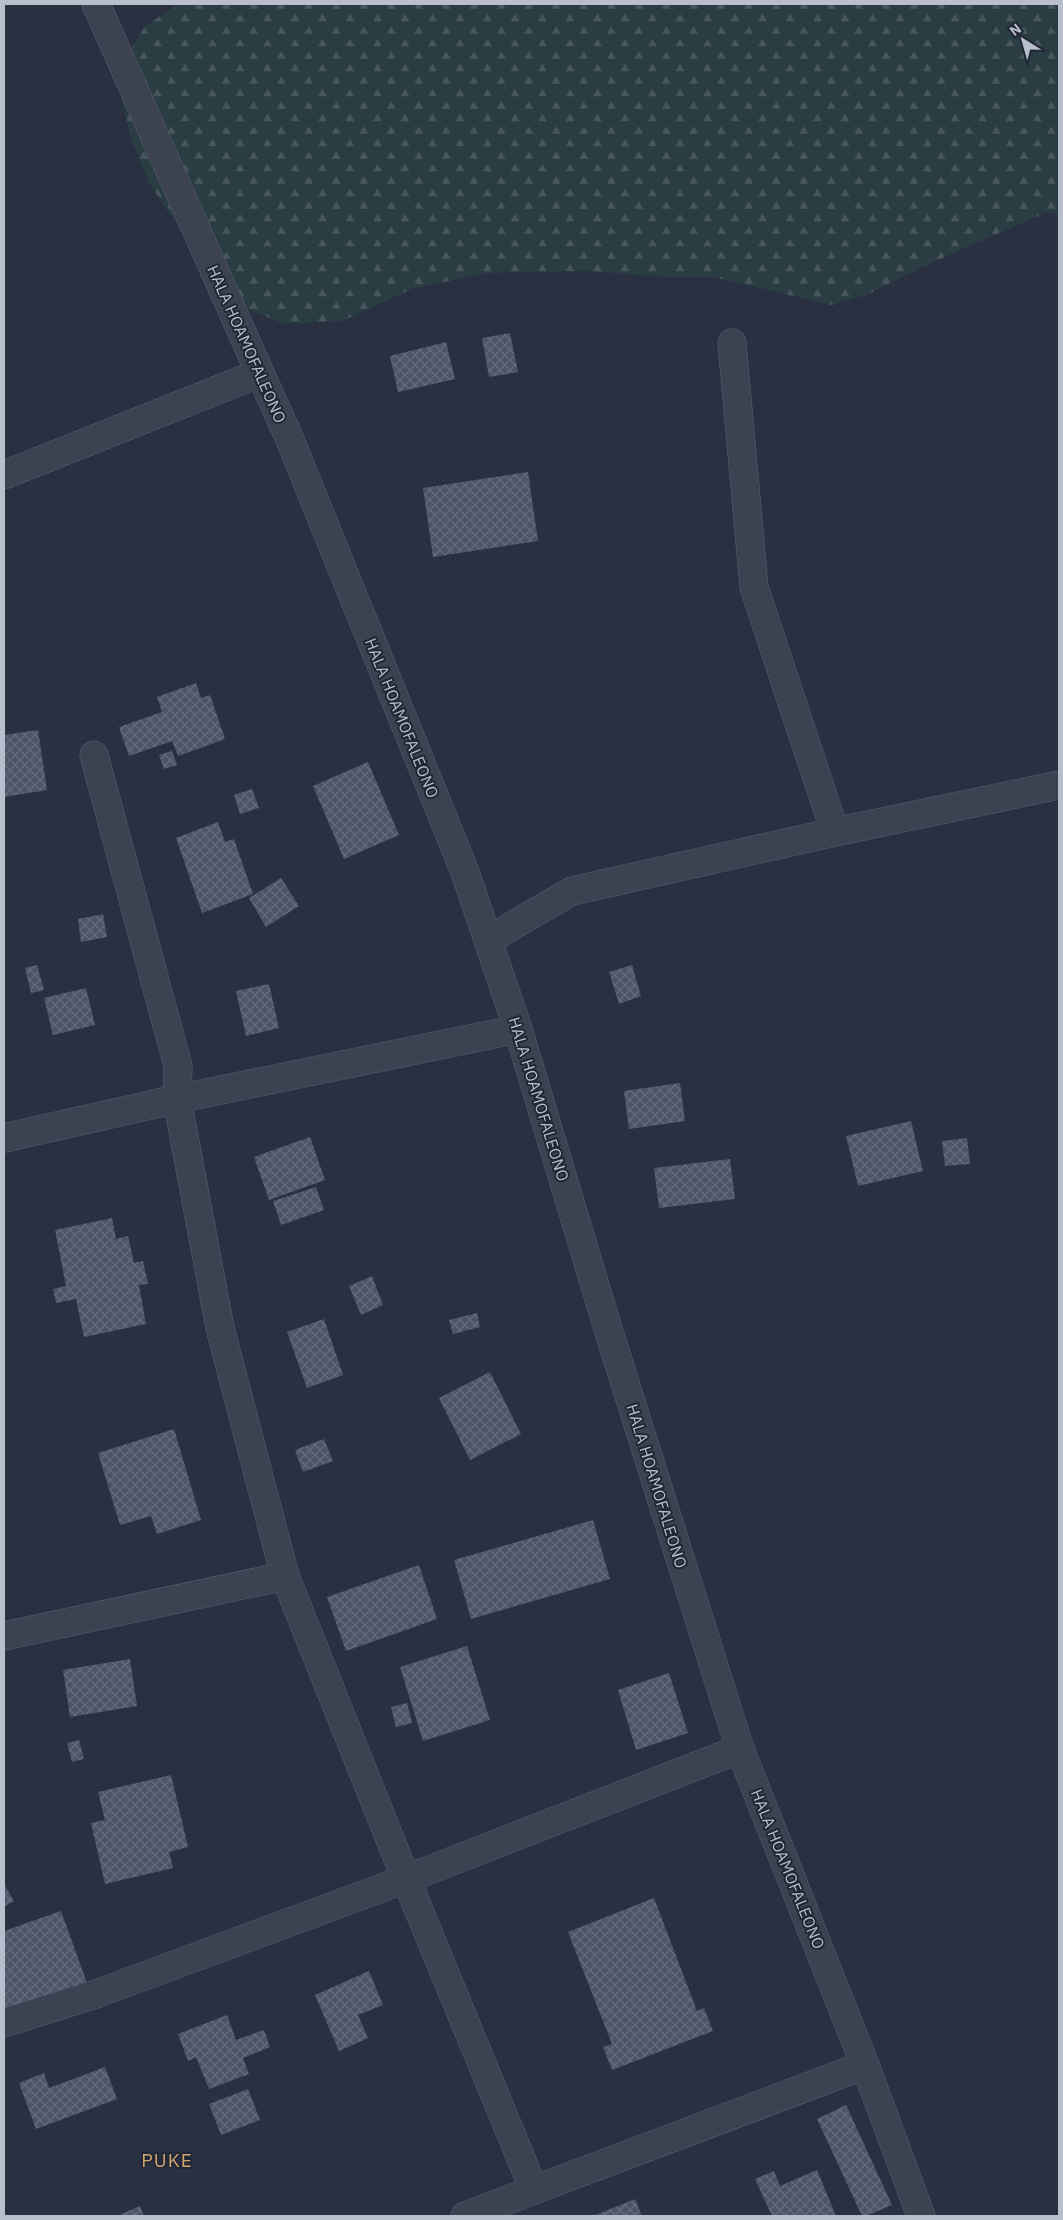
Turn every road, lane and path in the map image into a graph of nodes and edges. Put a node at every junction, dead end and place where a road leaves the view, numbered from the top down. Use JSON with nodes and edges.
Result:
{"nodes":[{"id":1,"x":96,"y":4,"type":"edge"},
{"id":2,"x":732,"y":343,"type":"dead end"},
{"id":3,"x":260,"y":374,"type":"junction"},
{"id":4,"x":4,"y":475,"type":"edge"},
{"id":5,"x":94,"y":755,"type":"dead end"},
{"id":6,"x":1059,"y":786,"type":"edge"},
{"id":7,"x":834,"y":832,"type":"junction"},
{"id":8,"x":488,"y":940,"type":"junction"},
{"id":9,"x":518,"y":1029,"type":"junction"},
{"id":10,"x":177,"y":1099,"type":"junction"},
{"id":11,"x":4,"y":1138,"type":"edge"},
{"id":12,"x":285,"y":1576,"type":"junction"},
{"id":13,"x":4,"y":1636,"type":"edge"},
{"id":14,"x":740,"y":1750,"type":"junction"},
{"id":15,"x":406,"y":1879,"type":"junction"},
{"id":16,"x":4,"y":2023,"type":"edge"},
{"id":17,"x":866,"y":2065,"type":"junction"},
{"id":18,"x":534,"y":2190,"type":"junction"},
{"id":19,"x":466,"y":2216,"type":"edge"},
{"id":20,"x":921,"y":2216,"type":"edge"}],
"edges":[{"from":1,"to":3,"type":"street","name":"HALA HOAMOFALEONO"},
{"from":2,"to":7,"type":"street"},
{"from":3,"to":4,"type":"street"},
{"from":3,"to":8,"type":"street","name":"HALA HOAMOFALEONO"},
{"from":5,"to":10,"type":"street"},
{"from":6,"to":7,"type":"street"},
{"from":7,"to":8,"type":"street"},
{"from":8,"to":9,"type":"street","name":"HALA HOAMOFALEONO"},
{"from":9,"to":10,"type":"street"},
{"from":9,"to":14,"type":"street","name":"HALA HOAMOFALEONO"},
{"from":10,"to":11,"type":"street"},
{"from":10,"to":12,"type":"street"},
{"from":12,"to":13,"type":"street"},
{"from":12,"to":15,"type":"street"},
{"from":14,"to":15,"type":"street"},
{"from":14,"to":17,"type":"street","name":"HALA HOAMOFALEONO"},
{"from":15,"to":16,"type":"street"},
{"from":15,"to":18,"type":"street"},
{"from":17,"to":18,"type":"street"},
{"from":17,"to":20,"type":"street","name":"HALA HOAMOFALEONO"},
{"from":18,"to":19,"type":"street"}]}
